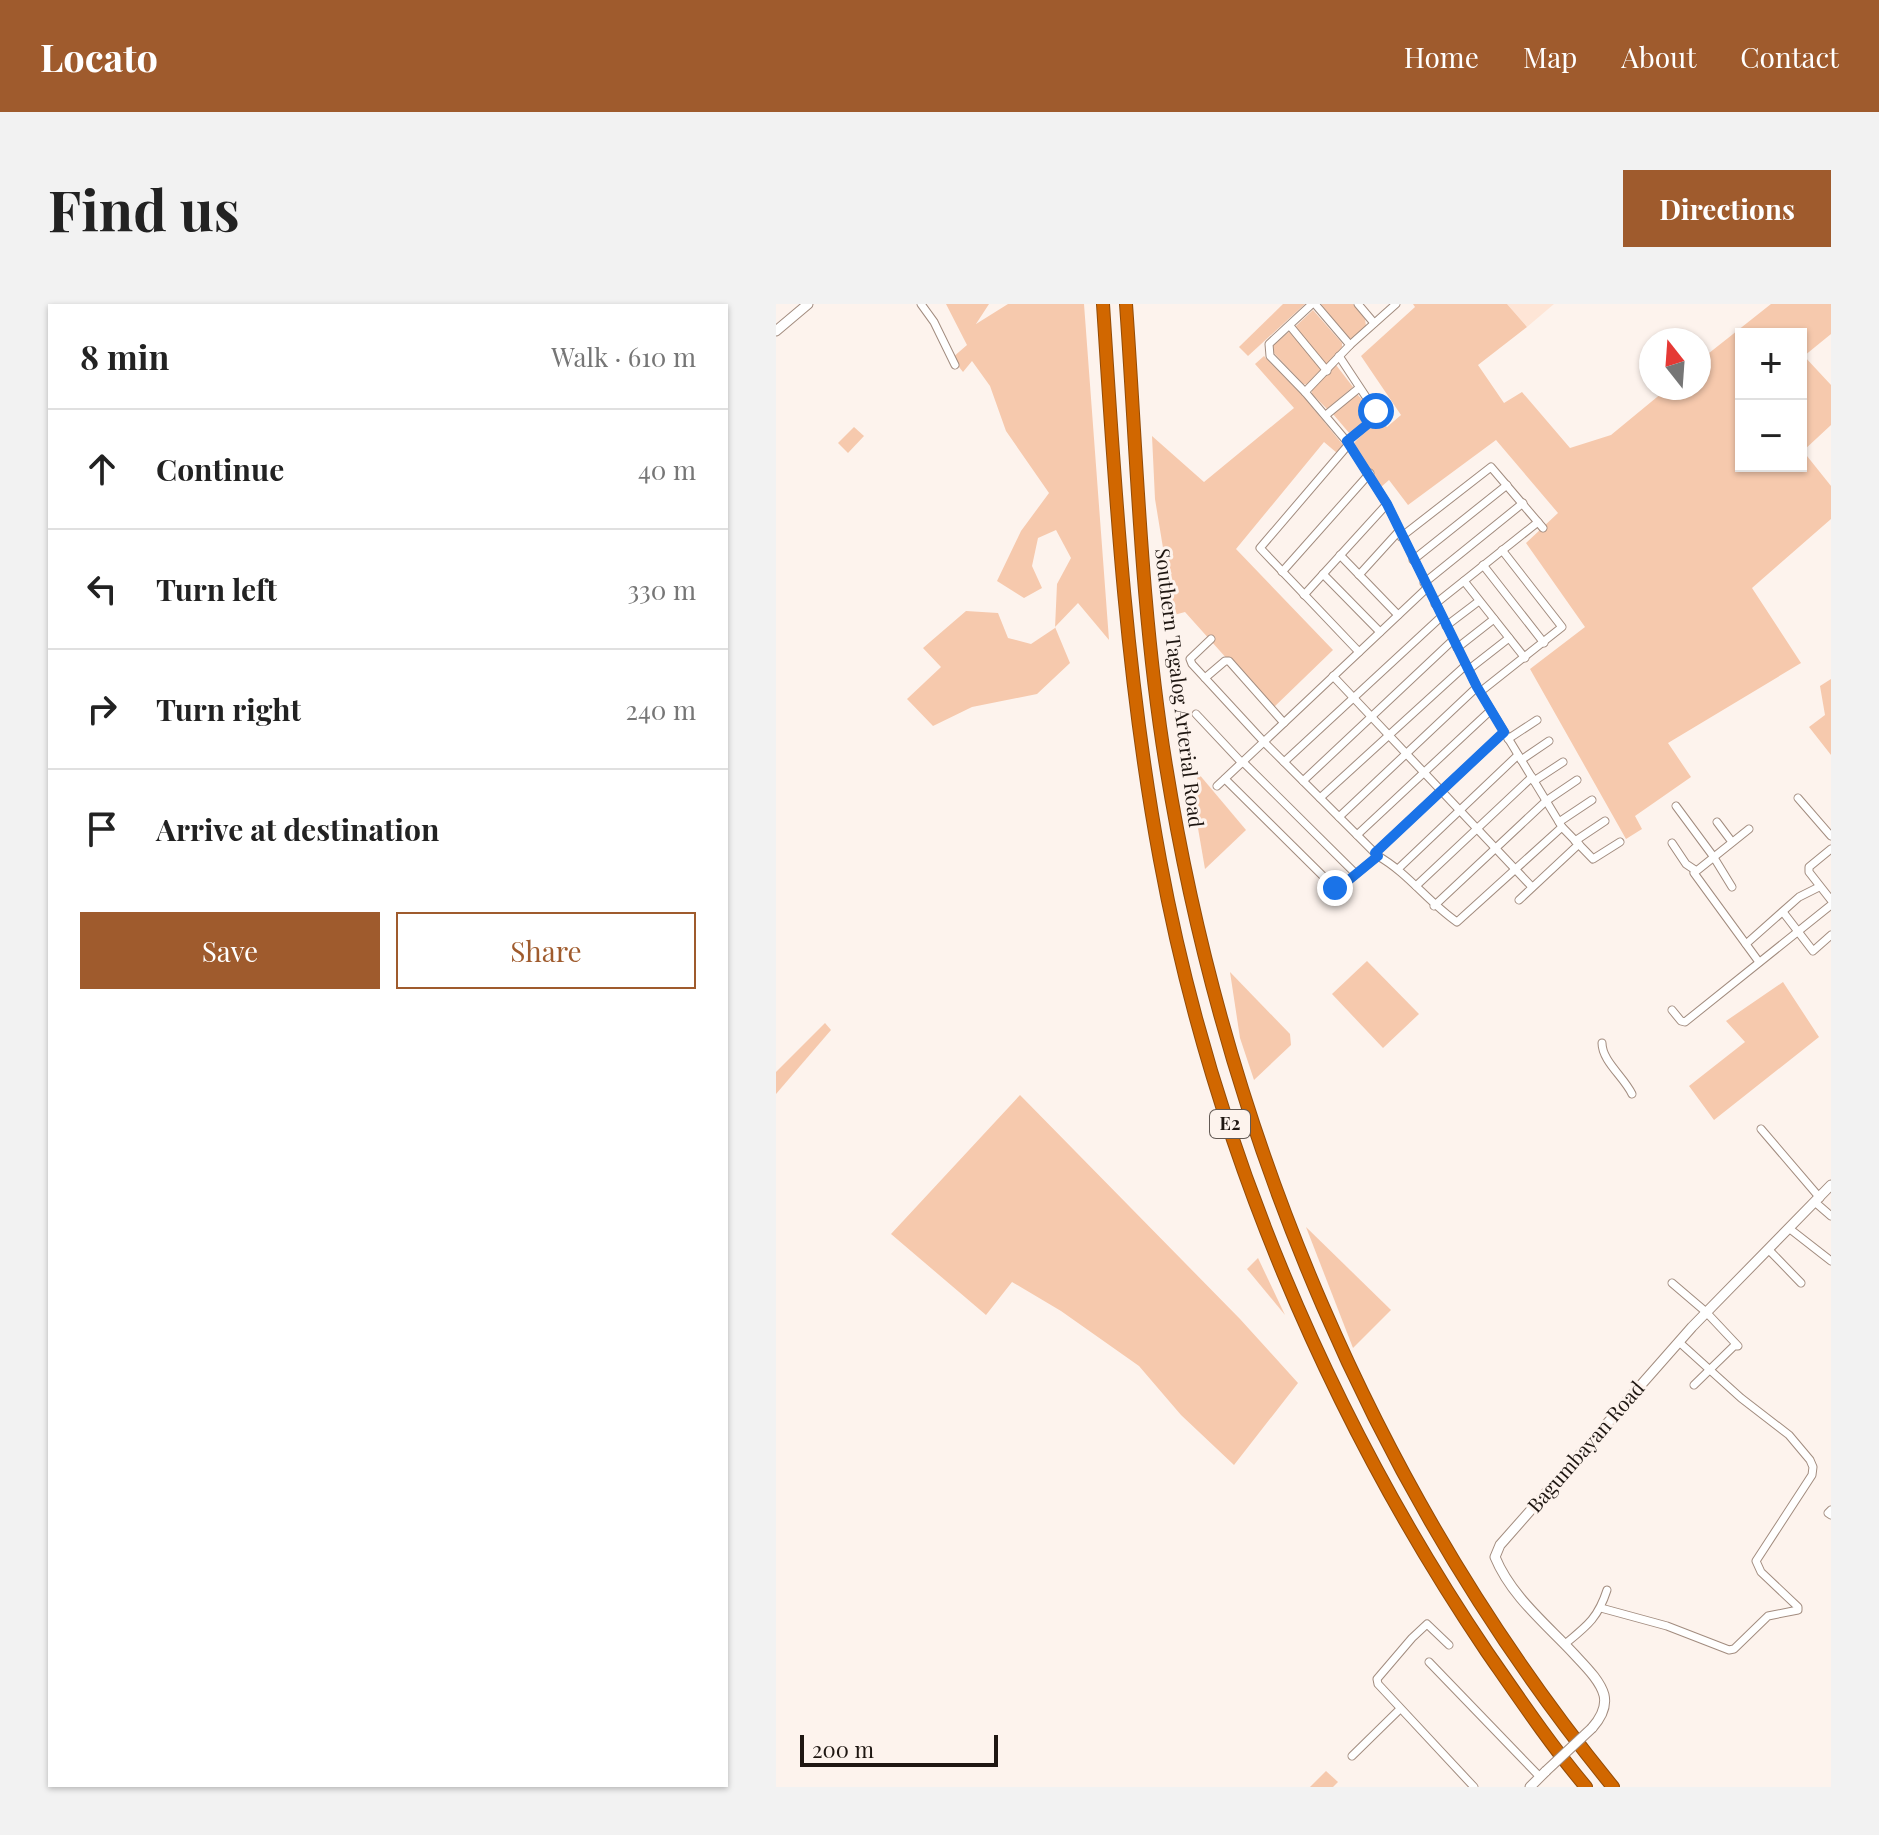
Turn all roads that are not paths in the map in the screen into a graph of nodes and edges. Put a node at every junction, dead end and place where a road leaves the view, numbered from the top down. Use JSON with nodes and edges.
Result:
{"nodes":[{"id":1,"x":808,"y":304,"type":"edge"},
{"id":2,"x":921,"y":304,"type":"edge"},
{"id":3,"x":1095,"y":304,"type":"edge"},
{"id":4,"x":1103,"y":304,"type":"edge"},
{"id":5,"x":1128,"y":304,"type":"edge"},
{"id":6,"x":1314,"y":304,"type":"edge"},
{"id":7,"x":1358,"y":304,"type":"edge"},
{"id":8,"x":1396,"y":304,"type":"edge"},
{"id":9,"x":1374,"y":323,"type":"junction"},
{"id":10,"x":1290,"y":326,"type":"junction"},
{"id":11,"x":776,"y":331,"type":"edge"},
{"id":12,"x":1350,"y":345,"type":"junction"},
{"id":13,"x":1339,"y":356,"type":"junction"},
{"id":14,"x":955,"y":365,"type":"dead end"},
{"id":15,"x":1327,"y":371,"type":"junction"},
{"id":16,"x":1108,"y":380,"type":"junction"},
{"id":17,"x":1359,"y":388,"type":"junction"},
{"id":18,"x":1305,"y":392,"type":"junction"},
{"id":19,"x":1326,"y":415,"type":"junction"},
{"id":20,"x":1348,"y":442,"type":"junction"},
{"id":21,"x":1370,"y":473,"type":"junction"},
{"id":22,"x":1507,"y":485,"type":"junction"},
{"id":23,"x":1523,"y":503,"type":"junction"},
{"id":24,"x":1387,"y":504,"type":"junction"},
{"id":25,"x":1400,"y":534,"type":"junction"},
{"id":26,"x":1502,"y":550,"type":"junction"},
{"id":27,"x":1340,"y":555,"type":"junction"},
{"id":28,"x":1413,"y":560,"type":"junction"},
{"id":29,"x":1483,"y":565,"type":"junction"},
{"id":30,"x":1282,"y":572,"type":"junction"},
{"id":31,"x":1323,"y":574,"type":"junction"},
{"id":32,"x":1359,"y":575,"type":"junction"},
{"id":33,"x":1464,"y":581,"type":"junction"},
{"id":34,"x":1426,"y":585,"type":"junction"},
{"id":35,"x":1304,"y":595,"type":"junction"},
{"id":36,"x":1479,"y":601,"type":"junction"},
{"id":37,"x":1435,"y":604,"type":"junction"},
{"id":38,"x":1398,"y":615,"type":"junction"},
{"id":39,"x":1441,"y":617,"type":"junction"},
{"id":40,"x":1494,"y":619,"type":"junction"},
{"id":41,"x":1446,"y":626,"type":"junction"},
{"id":42,"x":1380,"y":632,"type":"junction"},
{"id":43,"x":1509,"y":638,"type":"junction"},
{"id":44,"x":1211,"y":639,"type":"dead end"},
{"id":45,"x":1544,"y":643,"type":"junction"},
{"id":46,"x":1455,"y":644,"type":"junction"},
{"id":47,"x":1359,"y":652,"type":"junction"},
{"id":48,"x":1525,"y":658,"type":"junction"},
{"id":49,"x":1467,"y":667,"type":"junction"},
{"id":50,"x":1333,"y":676,"type":"junction"},
{"id":51,"x":1205,"y":678,"type":"junction"},
{"id":52,"x":1478,"y":689,"type":"junction"},
{"id":53,"x":1354,"y":698,"type":"junction"},
{"id":54,"x":1491,"y":710,"type":"junction"},
{"id":55,"x":1196,"y":714,"type":"dead end"},
{"id":56,"x":1371,"y":717,"type":"junction"},
{"id":57,"x":1537,"y":720,"type":"dead end"},
{"id":58,"x":1284,"y":723,"type":"junction"},
{"id":59,"x":1389,"y":735,"type":"junction"},
{"id":60,"x":1506,"y":736,"type":"junction"},
{"id":61,"x":1549,"y":741,"type":"dead end"},
{"id":62,"x":1264,"y":742,"type":"junction"},
{"id":63,"x":1406,"y":753,"type":"junction"},
{"id":64,"x":1520,"y":757,"type":"junction"},
{"id":65,"x":1242,"y":762,"type":"junction"},
{"id":66,"x":1284,"y":762,"type":"junction"},
{"id":67,"x":1563,"y":762,"type":"dead end"},
{"id":68,"x":1424,"y":772,"type":"junction"},
{"id":69,"x":1225,"y":779,"type":"junction"},
{"id":70,"x":1533,"y":779,"type":"junction"},
{"id":71,"x":1577,"y":780,"type":"dead end"},
{"id":72,"x":1303,"y":781,"type":"junction"},
{"id":73,"x":1217,"y":786,"type":"dead end"},
{"id":74,"x":1441,"y":791,"type":"junction"},
{"id":75,"x":1320,"y":798,"type":"junction"},
{"id":76,"x":1798,"y":798,"type":"dead end"},
{"id":77,"x":1592,"y":800,"type":"dead end"},
{"id":78,"x":1546,"y":801,"type":"junction"},
{"id":79,"x":1676,"y":806,"type":"dead end"},
{"id":80,"x":1459,"y":810,"type":"junction"},
{"id":81,"x":1339,"y":817,"type":"junction"},
{"id":82,"x":1605,"y":821,"type":"dead end"},
{"id":83,"x":1717,"y":822,"type":"dead end"},
{"id":84,"x":1560,"y":824,"type":"junction"},
{"id":85,"x":1477,"y":829,"type":"junction"},
{"id":86,"x":1749,"y":829,"type":"dead end"},
{"id":87,"x":1357,"y":835,"type":"junction"},
{"id":88,"x":1831,"y":836,"type":"edge"},
{"id":89,"x":1577,"y":842,"type":"junction"},
{"id":90,"x":1620,"y":842,"type":"dead end"},
{"id":91,"x":1732,"y":842,"type":"junction"},
{"id":92,"x":1672,"y":843,"type":"dead end"},
{"id":93,"x":1495,"y":848,"type":"junction"},
{"id":94,"x":1831,"y":849,"type":"edge"},
{"id":95,"x":1376,"y":854,"type":"junction"},
{"id":96,"x":1713,"y":856,"type":"junction"},
{"id":97,"x":1399,"y":868,"type":"junction"},
{"id":98,"x":1515,"y":869,"type":"junction"},
{"id":99,"x":1695,"y":870,"type":"junction"},
{"id":100,"x":1356,"y":874,"type":"junction"},
{"id":101,"x":1416,"y":886,"type":"junction"},
{"id":102,"x":1532,"y":887,"type":"junction"},
{"id":103,"x":1732,"y":887,"type":"dead end"},
{"id":104,"x":1819,"y":887,"type":"junction"},
{"id":105,"x":1519,"y":900,"type":"dead end"},
{"id":106,"x":1831,"y":903,"type":"edge"},
{"id":107,"x":1434,"y":906,"type":"junction"},
{"id":108,"x":1783,"y":912,"type":"junction"},
{"id":109,"x":1798,"y":932,"type":"junction"},
{"id":110,"x":1831,"y":935,"type":"edge"},
{"id":111,"x":1746,"y":944,"type":"junction"},
{"id":112,"x":1759,"y":962,"type":"junction"},
{"id":113,"x":1672,"y":1010,"type":"dead end"},
{"id":114,"x":1602,"y":1043,"type":"dead end"},
{"id":115,"x":1632,"y":1094,"type":"dead end"},
{"id":116,"x":1761,"y":1129,"type":"dead end"},
{"id":117,"x":1831,"y":1185,"type":"edge"},
{"id":118,"x":1818,"y":1200,"type":"junction"},
{"id":119,"x":1831,"y":1216,"type":"edge"},
{"id":120,"x":1790,"y":1229,"type":"junction"},
{"id":121,"x":1769,"y":1250,"type":"junction"},
{"id":122,"x":1831,"y":1261,"type":"edge"},
{"id":123,"x":1672,"y":1283,"type":"dead end"},
{"id":124,"x":1801,"y":1283,"type":"dead end"},
{"id":125,"x":1706,"y":1312,"type":"junction"},
{"id":126,"x":1679,"y":1342,"type":"junction"},
{"id":127,"x":1709,"y":1369,"type":"junction"},
{"id":128,"x":1694,"y":1385,"type":"dead end"},
{"id":129,"x":1607,"y":1590,"type":"dead end"},
{"id":130,"x":1601,"y":1608,"type":"junction"},
{"id":131,"x":1565,"y":1644,"type":"junction"},
{"id":132,"x":1449,"y":1645,"type":"dead end"},
{"id":133,"x":1429,"y":1662,"type":"dead end"},
{"id":134,"x":1400,"y":1709,"type":"junction"},
{"id":135,"x":1352,"y":1756,"type":"dead end"},
{"id":136,"x":1543,"y":1774,"type":"junction"},
{"id":137,"x":1474,"y":1787,"type":"edge"},
{"id":138,"x":1530,"y":1787,"type":"edge"},
{"id":139,"x":1586,"y":1787,"type":"edge"},
{"id":140,"x":1613,"y":1787,"type":"edge"}],
"edges":[{"from":1,"to":11,"type":"street"},
{"from":2,"to":14,"type":"street"},
{"from":3,"to":16,"type":"highway"},
{"from":4,"to":16,"type":"highway","name":"Southern Tagalog Arterial Road","number":"E2"},
{"from":5,"to":140,"type":"highway","name":"Southern Tagalog Arterial Road","number":"E2"},
{"from":6,"to":10,"type":"street"},
{"from":6,"to":12,"type":"street"},
{"from":7,"to":9,"type":"street"},
{"from":8,"to":9,"type":"street"},
{"from":9,"to":12,"type":"street"},
{"from":10,"to":15,"type":"street"},
{"from":10,"to":18,"type":"street"},
{"from":12,"to":13,"type":"street"},
{"from":13,"to":15,"type":"street"},
{"from":13,"to":17,"type":"street"},
{"from":15,"to":18,"type":"street"},
{"from":16,"to":139,"type":"highway","name":"Southern Tagalog Arterial Road","number":"E2"},
{"from":17,"to":19,"type":"street"},
{"from":17,"to":20,"type":"street"},
{"from":18,"to":19,"type":"street"},
{"from":19,"to":20,"type":"street"},
{"from":20,"to":21,"type":"street"},
{"from":20,"to":30,"type":"street"},
{"from":21,"to":24,"type":"street"},
{"from":21,"to":30,"type":"street"},
{"from":22,"to":23,"type":"street"},
{"from":22,"to":25,"type":"street"},
{"from":22,"to":28,"type":"street"},
{"from":23,"to":26,"type":"street"},
{"from":23,"to":34,"type":"street"},
{"from":24,"to":25,"type":"street"},
{"from":24,"to":27,"type":"street"},
{"from":25,"to":28,"type":"street"},
{"from":25,"to":32,"type":"street"},
{"from":26,"to":29,"type":"street"},
{"from":26,"to":45,"type":"street"},
{"from":27,"to":31,"type":"street"},
{"from":27,"to":32,"type":"street"},
{"from":28,"to":34,"type":"street"},
{"from":29,"to":33,"type":"street"},
{"from":29,"to":45,"type":"street"},
{"from":30,"to":35,"type":"street"},
{"from":31,"to":35,"type":"street"},
{"from":31,"to":42,"type":"street"},
{"from":32,"to":38,"type":"street"},
{"from":33,"to":36,"type":"street"},
{"from":33,"to":37,"type":"street"},
{"from":34,"to":37,"type":"street"},
{"from":34,"to":38,"type":"street"},
{"from":35,"to":47,"type":"street"},
{"from":36,"to":40,"type":"street"},
{"from":36,"to":41,"type":"street"},
{"from":37,"to":39,"type":"street"},
{"from":38,"to":42,"type":"street"},
{"from":39,"to":41,"type":"street"},
{"from":39,"to":53,"type":"street"},
{"from":40,"to":43,"type":"street"},
{"from":40,"to":46,"type":"street"},
{"from":41,"to":46,"type":"street"},
{"from":42,"to":47,"type":"street"},
{"from":43,"to":48,"type":"street"},
{"from":43,"to":49,"type":"street"},
{"from":44,"to":51,"type":"street"},
{"from":45,"to":48,"type":"street"},
{"from":46,"to":49,"type":"street"},
{"from":46,"to":56,"type":"street"},
{"from":47,"to":50,"type":"street"},
{"from":48,"to":52,"type":"street"},
{"from":49,"to":52,"type":"street"},
{"from":49,"to":59,"type":"street"},
{"from":50,"to":53,"type":"street"},
{"from":50,"to":58,"type":"street"},
{"from":51,"to":58,"type":"street"},
{"from":51,"to":62,"type":"street"},
{"from":52,"to":54,"type":"street"},
{"from":52,"to":63,"type":"street"},
{"from":53,"to":56,"type":"street"},
{"from":53,"to":66,"type":"street"},
{"from":54,"to":60,"type":"street"},
{"from":54,"to":68,"type":"street"},
{"from":55,"to":65,"type":"street"},
{"from":56,"to":59,"type":"street"},
{"from":56,"to":72,"type":"street"},
{"from":57,"to":60,"type":"street"},
{"from":58,"to":62,"type":"street"},
{"from":59,"to":63,"type":"street"},
{"from":59,"to":75,"type":"street"},
{"from":60,"to":64,"type":"street"},
{"from":60,"to":74,"type":"street"},
{"from":61,"to":64,"type":"street"},
{"from":62,"to":65,"type":"street"},
{"from":62,"to":66,"type":"street"},
{"from":63,"to":68,"type":"street"},
{"from":63,"to":81,"type":"street"},
{"from":64,"to":70,"type":"street"},
{"from":64,"to":80,"type":"street"},
{"from":65,"to":69,"type":"street"},
{"from":65,"to":100,"type":"street"},
{"from":66,"to":72,"type":"street"},
{"from":67,"to":70,"type":"street"},
{"from":68,"to":74,"type":"street"},
{"from":68,"to":87,"type":"street"},
{"from":69,"to":73,"type":"street"},
{"from":69,"to":100,"type":"street"},
{"from":70,"to":78,"type":"street"},
{"from":70,"to":85,"type":"street"},
{"from":71,"to":78,"type":"street"},
{"from":72,"to":75,"type":"street"},
{"from":74,"to":80,"type":"street"},
{"from":74,"to":95,"type":"street"},
{"from":75,"to":81,"type":"street"},
{"from":76,"to":88,"type":"street"},
{"from":77,"to":84,"type":"street"},
{"from":78,"to":84,"type":"street"},
{"from":78,"to":93,"type":"street"},
{"from":79,"to":96,"type":"street"},
{"from":80,"to":85,"type":"street"},
{"from":80,"to":97,"type":"street"},
{"from":81,"to":87,"type":"street"},
{"from":82,"to":89,"type":"street"},
{"from":83,"to":91,"type":"street"},
{"from":84,"to":89,"type":"street"},
{"from":84,"to":98,"type":"street"},
{"from":85,"to":93,"type":"street"},
{"from":85,"to":101,"type":"street"},
{"from":86,"to":91,"type":"street"},
{"from":87,"to":95,"type":"street"},
{"from":89,"to":90,"type":"street"},
{"from":89,"to":102,"type":"street"},
{"from":91,"to":96,"type":"street"},
{"from":92,"to":99,"type":"street"},
{"from":93,"to":98,"type":"street"},
{"from":93,"to":107,"type":"street"},
{"from":94,"to":104,"type":"street"},
{"from":95,"to":97,"type":"street"},
{"from":95,"to":100,"type":"street"},
{"from":96,"to":99,"type":"street"},
{"from":96,"to":103,"type":"street"},
{"from":97,"to":101,"type":"street"},
{"from":98,"to":102,"type":"street"},
{"from":98,"to":107,"type":"street"},
{"from":99,"to":111,"type":"street"},
{"from":101,"to":107,"type":"street"},
{"from":102,"to":105,"type":"street"},
{"from":104,"to":106,"type":"street"},
{"from":104,"to":108,"type":"street"},
{"from":106,"to":109,"type":"street"},
{"from":108,"to":109,"type":"street"},
{"from":108,"to":111,"type":"street"},
{"from":109,"to":110,"type":"street"},
{"from":109,"to":112,"type":"street"},
{"from":111,"to":112,"type":"street"},
{"from":112,"to":113,"type":"street"},
{"from":114,"to":115,"type":"street"},
{"from":116,"to":118,"type":"street"},
{"from":117,"to":118,"type":"street","name":"Bagumbayan Road"},
{"from":118,"to":119,"type":"street"},
{"from":118,"to":120,"type":"street","name":"Bagumbayan Road"},
{"from":120,"to":121,"type":"street","name":"Bagumbayan Road"},
{"from":120,"to":122,"type":"street"},
{"from":121,"to":124,"type":"street"},
{"from":121,"to":125,"type":"street","name":"Bagumbayan Road"},
{"from":123,"to":125,"type":"street"},
{"from":125,"to":126,"type":"street","name":"Bagumbayan Road"},
{"from":125,"to":127,"type":"street"},
{"from":126,"to":127,"type":"street"},
{"from":126,"to":131,"type":"street","name":"Bagumbayan Road"},
{"from":127,"to":128,"type":"street"},
{"from":127,"to":130,"type":"street"},
{"from":129,"to":130,"type":"street"},
{"from":130,"to":131,"type":"street"},
{"from":131,"to":136,"type":"street","name":"Bagumbayan Road","bridge":true},
{"from":132,"to":134,"type":"street"},
{"from":133,"to":136,"type":"street"},
{"from":134,"to":135,"type":"street"},
{"from":134,"to":137,"type":"street"},
{"from":136,"to":138,"type":"street"}]}
